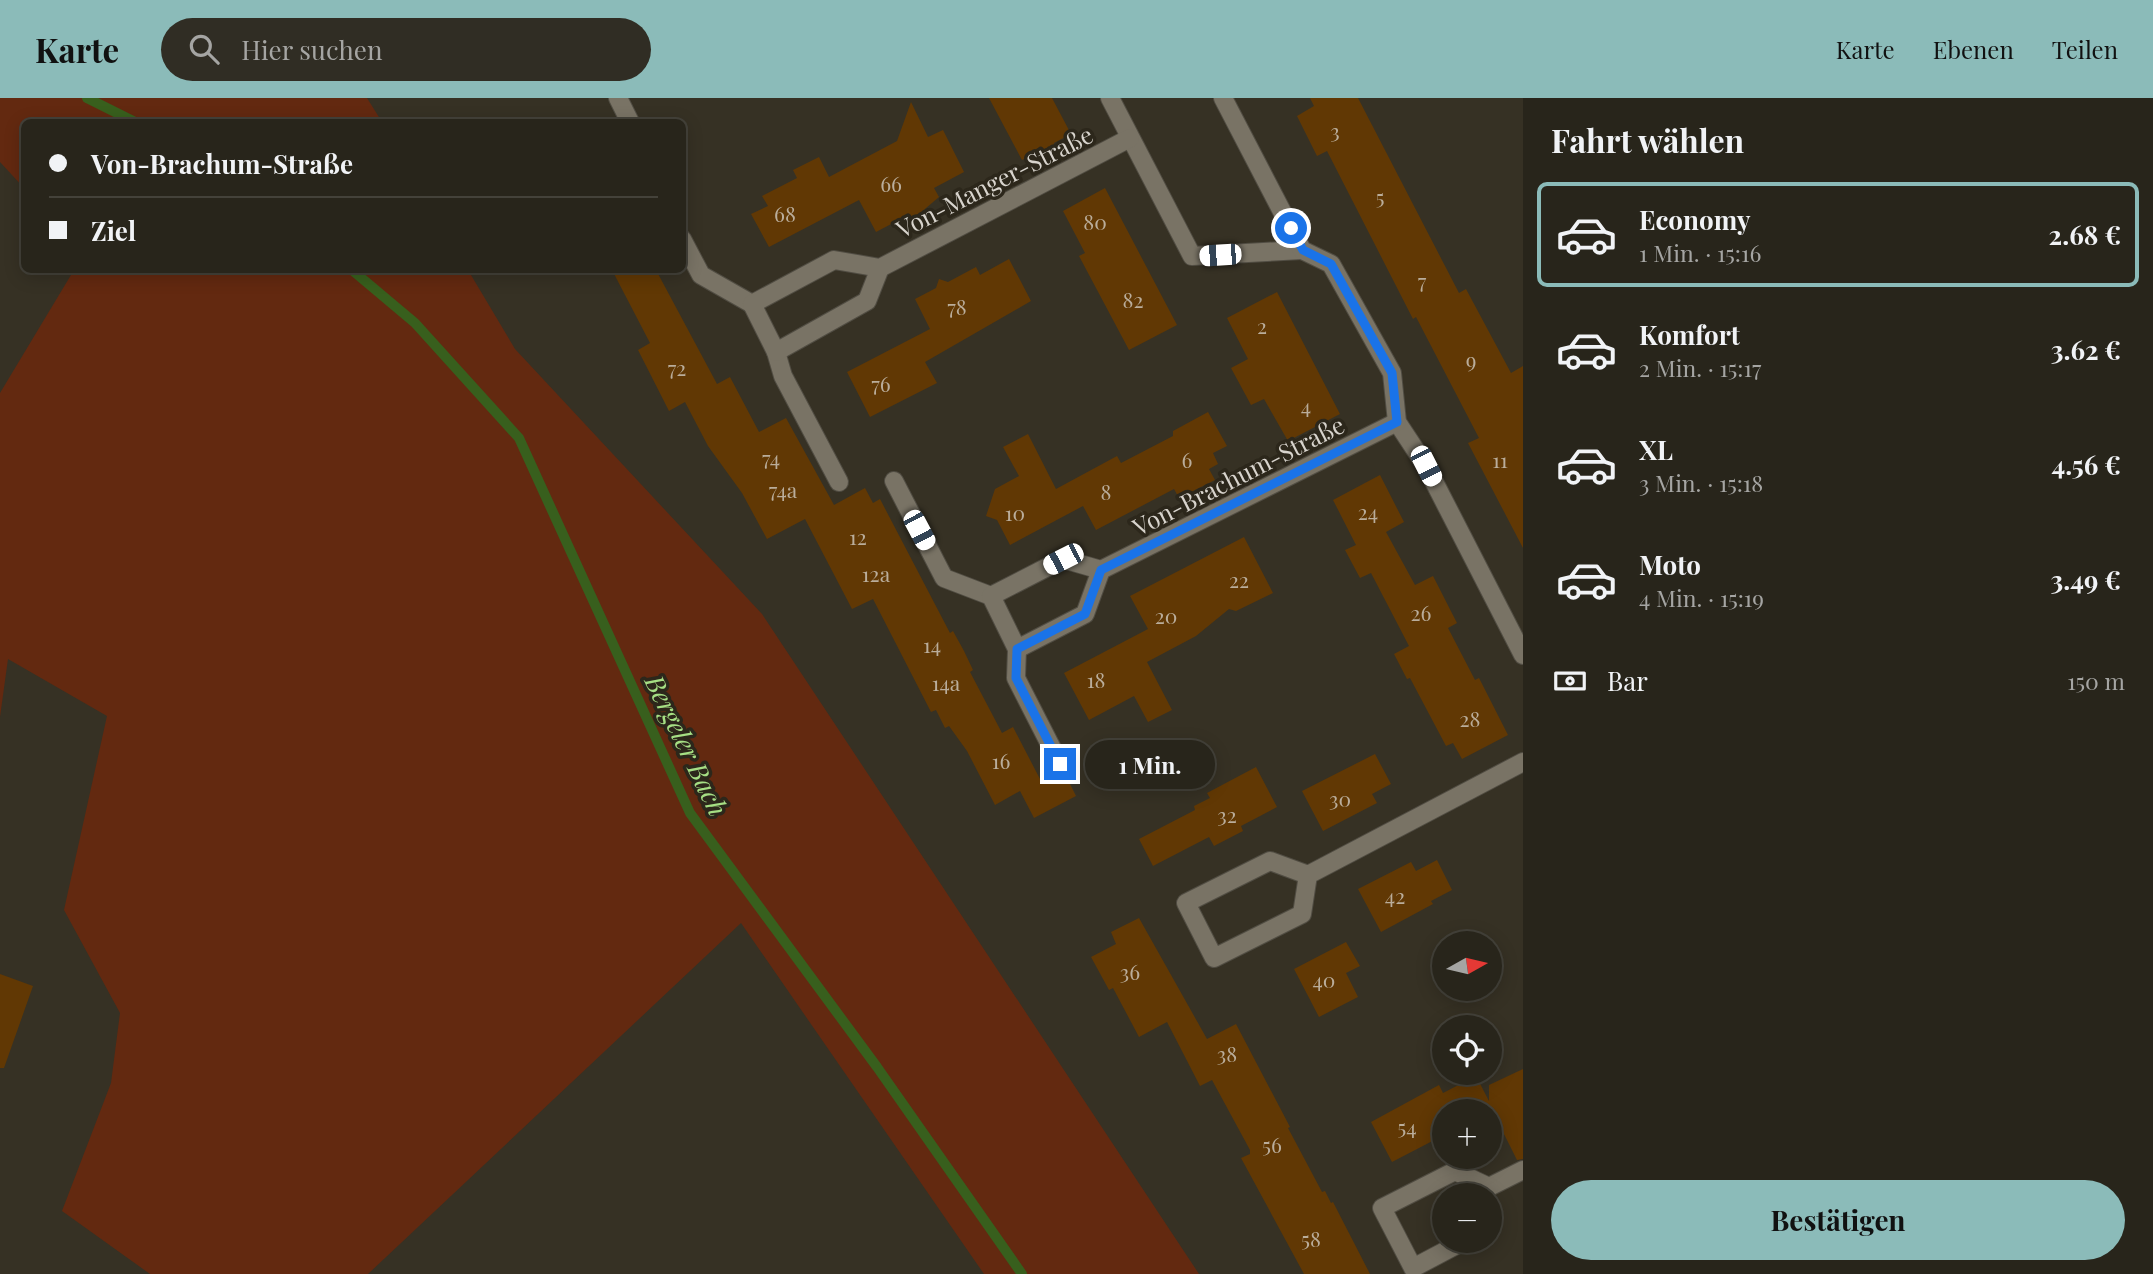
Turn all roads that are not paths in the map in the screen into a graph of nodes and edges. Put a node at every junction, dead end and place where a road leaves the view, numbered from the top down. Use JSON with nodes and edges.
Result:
{"nodes":[{"id":1,"x":618,"y":98,"type":"edge"},
{"id":2,"x":1110,"y":98,"type":"edge"},
{"id":3,"x":1223,"y":98,"type":"edge"},
{"id":4,"x":628,"y":119,"type":"edge"},
{"id":5,"x":1130,"y":138,"type":"junction"},
{"id":6,"x":686,"y":247,"type":"edge"},
{"id":7,"x":1303,"y":250,"type":"junction"},
{"id":8,"x":880,"y":268,"type":"junction"},
{"id":9,"x":752,"y":304,"type":"junction"},
{"id":10,"x":776,"y":352,"type":"junction"},
{"id":11,"x":1397,"y":422,"type":"junction"},
{"id":12,"x":894,"y":481,"type":"dead end"},
{"id":13,"x":839,"y":482,"type":"dead end"},
{"id":14,"x":1101,"y":570,"type":"junction"},
{"id":15,"x":991,"y":596,"type":"junction"},
{"id":16,"x":1017,"y":649,"type":"junction"},
{"id":17,"x":1523,"y":655,"type":"edge"},
{"id":18,"x":1523,"y":762,"type":"edge"},
{"id":19,"x":1060,"y":764,"type":"dead end"},
{"id":20,"x":1308,"y":876,"type":"junction"},
{"id":21,"x":1523,"y":1170,"type":"edge"},
{"id":22,"x":1475,"y":1183,"type":"edge"},
{"id":23,"x":1502,"y":1183,"type":"edge"},
{"id":24,"x":1444,"y":1253,"type":"edge"},
{"id":25,"x":1415,"y":1271,"type":"edge"}],
"edges":[{"from":1,"to":4,"type":"street"},
{"from":2,"to":5,"type":"street","name":"Von-Manger-Straße"},
{"from":3,"to":7,"type":"street"},
{"from":5,"to":7,"type":"street","name":"Von-Manger-Straße"},
{"from":5,"to":8,"type":"street","name":"Von-Manger-Straße"},
{"from":6,"to":9,"type":"street"},
{"from":7,"to":11,"type":"street"},
{"from":8,"to":9,"type":"street","name":"Von-Manger-Straße"},
{"from":8,"to":10,"type":"street","name":"Von-Manger-Straße"},
{"from":9,"to":10,"type":"street"},
{"from":10,"to":13,"type":"street"},
{"from":11,"to":14,"type":"street","name":"Von-Brachum-Straße"},
{"from":11,"to":17,"type":"street"},
{"from":12,"to":15,"type":"street"},
{"from":14,"to":15,"type":"street"},
{"from":14,"to":16,"type":"street"},
{"from":15,"to":16,"type":"street"},
{"from":16,"to":19,"type":"street"},
{"from":18,"to":20,"type":"street"},
{"from":20,"to":20,"type":"street"},
{"from":21,"to":23,"type":"street"},
{"from":22,"to":25,"type":"street"},
{"from":24,"to":25,"type":"street"}]}
